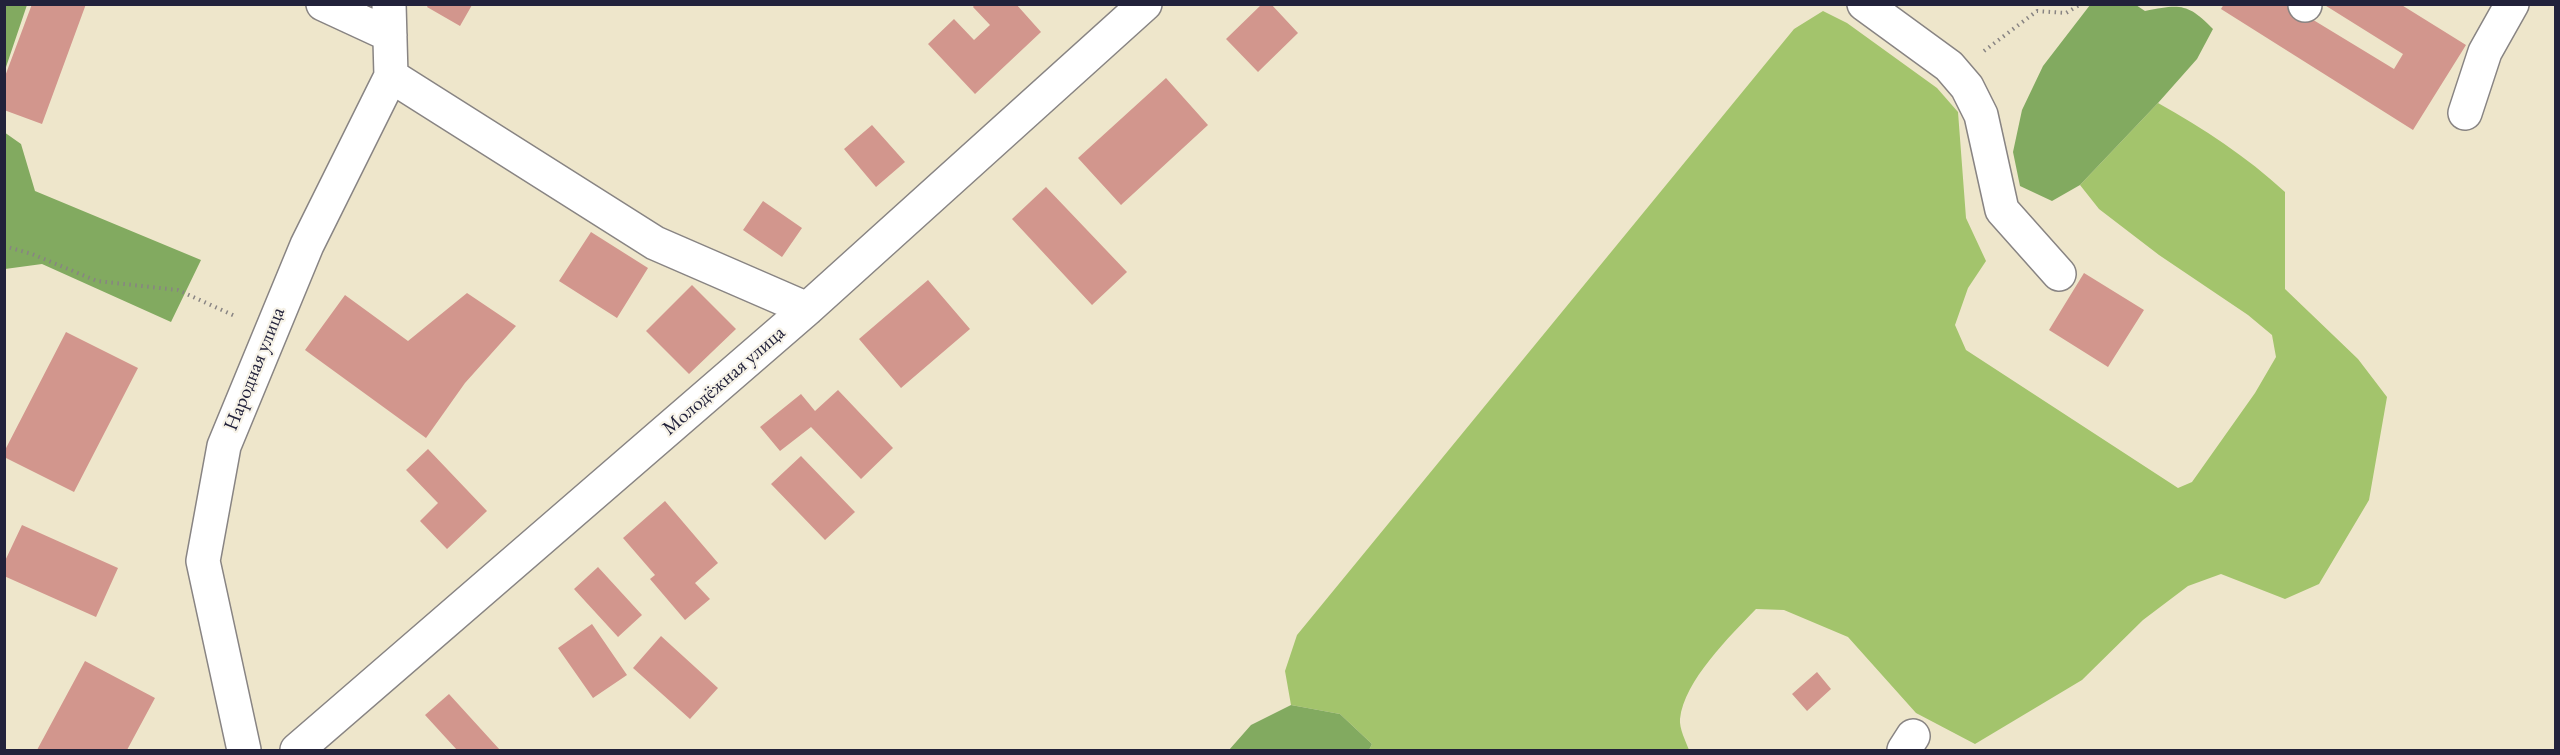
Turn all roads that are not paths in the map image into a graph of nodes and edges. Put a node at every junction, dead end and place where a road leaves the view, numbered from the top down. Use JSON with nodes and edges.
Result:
{"nodes":[{"id":1,"x":323,"y":4,"type":"edge"},
{"id":2,"x":1145,"y":4,"type":"edge"},
{"id":3,"x":1864,"y":4,"type":"edge"},
{"id":4,"x":2511,"y":4,"type":"edge"},
{"id":5,"x":390,"y":20,"type":"edge"},
{"id":6,"x":391,"y":76,"type":"junction"},
{"id":7,"x":2465,"y":113,"type":"dead end"},
{"id":8,"x":2059,"y":274,"type":"dead end"},
{"id":9,"x":807,"y":309,"type":"junction"},
{"id":10,"x":244,"y":750,"type":"edge"},
{"id":11,"x":297,"y":750,"type":"edge"}],
"edges":[{"from":1,"to":5,"type":"street"},
{"from":2,"to":9,"type":"street","name":"Молодёжная улица"},
{"from":3,"to":8,"type":"street"},
{"from":4,"to":7,"type":"street"},
{"from":5,"to":6,"type":"street","name":"Народная улица"},
{"from":6,"to":9,"type":"street"},
{"from":6,"to":10,"type":"street","name":"Народная улица"},
{"from":9,"to":11,"type":"street","name":"Молодёжная улица"}]}
